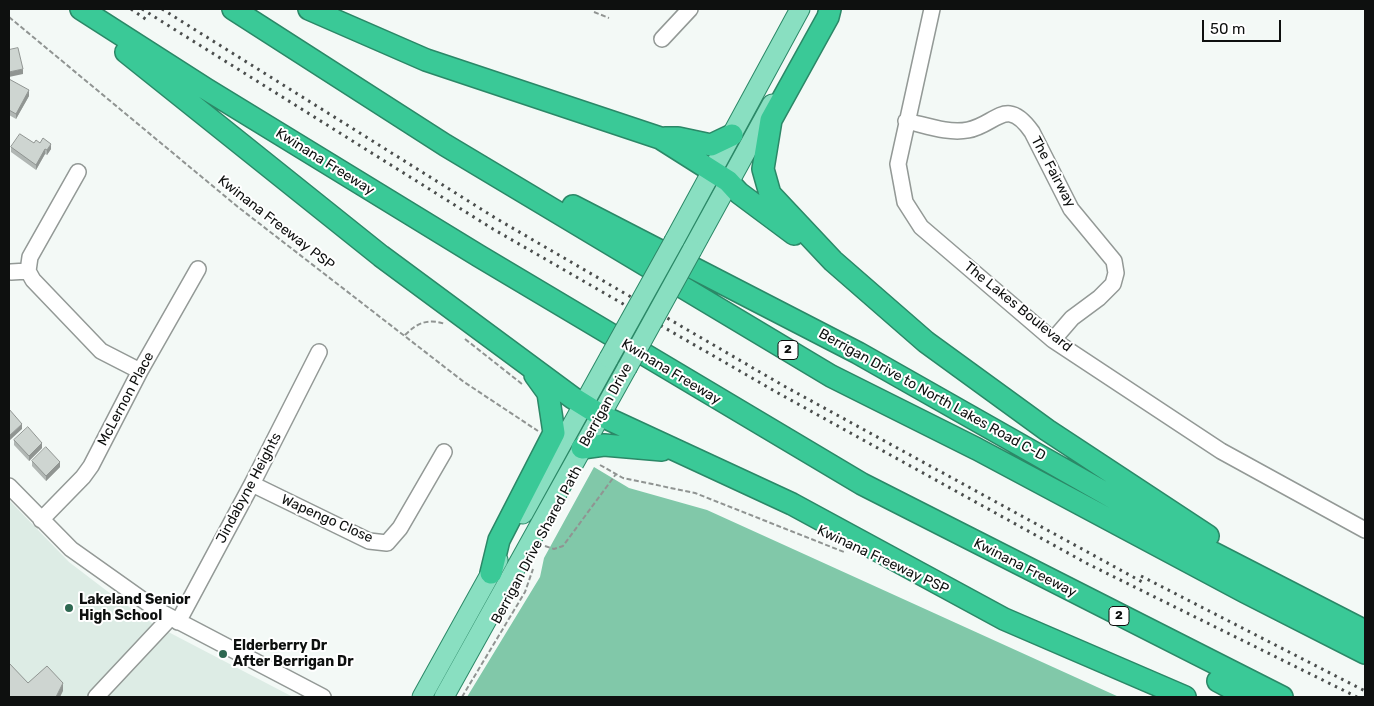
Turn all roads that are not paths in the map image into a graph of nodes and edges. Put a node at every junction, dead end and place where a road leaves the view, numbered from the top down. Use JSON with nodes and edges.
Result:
{"nodes":[{"id":1,"x":72,"y":9,"type":"edge"},
{"id":2,"x":82,"y":9,"type":"edge"},
{"id":3,"x":233,"y":9,"type":"edge"},
{"id":4,"x":309,"y":9,"type":"edge"},
{"id":5,"x":690,"y":9,"type":"edge"},
{"id":6,"x":800,"y":9,"type":"edge"},
{"id":7,"x":826,"y":9,"type":"edge"},
{"id":8,"x":830,"y":9,"type":"edge"},
{"id":9,"x":932,"y":9,"type":"edge"},
{"id":10,"x":662,"y":39,"type":"dead end"},
{"id":11,"x":906,"y":121,"type":"junction"},
{"id":12,"x":732,"y":135,"type":"junction"},
{"id":13,"x":660,"y":138,"type":"junction"},
{"id":14,"x":78,"y":172,"type":"dead end"},
{"id":15,"x":492,"y":173,"type":"junction"},
{"id":16,"x":720,"y":176,"type":"junction"},
{"id":17,"x":833,"y":261,"type":"junction"},
{"id":18,"x":198,"y":269,"type":"dead end"},
{"id":19,"x":28,"y":271,"type":"junction"},
{"id":20,"x":11,"y":272,"type":"dead end"},
{"id":21,"x":1053,"y":340,"type":"junction"},
{"id":22,"x":319,"y":352,"type":"dead end"},
{"id":23,"x":527,"y":365,"type":"junction"},
{"id":24,"x":140,"y":371,"type":"junction"},
{"id":25,"x":584,"y":404,"type":"junction"},
{"id":26,"x":602,"y":416,"type":"junction"},
{"id":27,"x":582,"y":448,"type":"junction"},
{"id":28,"x":444,"y":452,"type":"dead end"},
{"id":29,"x":680,"y":452,"type":"junction"},
{"id":30,"x":252,"y":484,"type":"junction"},
{"id":31,"x":9,"y":486,"type":"edge"},
{"id":32,"x":41,"y":520,"type":"junction"},
{"id":33,"x":1365,"y":530,"type":"edge"},
{"id":34,"x":957,"y":534,"type":"junction"},
{"id":35,"x":491,"y":572,"type":"junction"},
{"id":36,"x":174,"y":620,"type":"junction"},
{"id":37,"x":1365,"y":623,"type":"edge"},
{"id":38,"x":1365,"y":632,"type":"edge"},
{"id":39,"x":1365,"y":653,"type":"edge"},
{"id":40,"x":96,"y":697,"type":"edge"},
{"id":41,"x":323,"y":697,"type":"edge"},
{"id":42,"x":422,"y":697,"type":"edge"},
{"id":43,"x":444,"y":697,"type":"edge"},
{"id":44,"x":1185,"y":697,"type":"edge"},
{"id":45,"x":1248,"y":697,"type":"edge"},
{"id":46,"x":1282,"y":697,"type":"edge"}],
"edges":[{"from":1,"to":23,"type":"highway"},
{"from":2,"to":34,"type":"highway","name":"Kwinana Freeway","number":"2"},
{"from":3,"to":15,"type":"highway","number":"2"},
{"from":4,"to":13,"type":"highway"},
{"from":5,"to":10,"type":"street"},
{"from":6,"to":12,"type":"main road","name":"Berrigan Drive"},
{"from":7,"to":16,"type":"main road","name":"Berrigan Drive"},
{"from":8,"to":17,"type":"highway"},
{"from":9,"to":11,"type":"street","name":"The Lakes Boulevard"},
{"from":11,"to":21,"type":"street","name":"The Lakes Boulevard"},
{"from":11,"to":21,"type":"street","name":"The Fairway"},
{"from":12,"to":13,"type":"highway"},
{"from":12,"to":16,"type":"main road","name":"Berrigan Drive"},
{"from":13,"to":16,"type":"highway"},
{"from":14,"to":19,"type":"street"},
{"from":15,"to":38,"type":"highway","name":"Berrigan Drive to North Lakes Road C-D"},
{"from":15,"to":39,"type":"highway","number":"2"},
{"from":16,"to":17,"type":"highway"},
{"from":16,"to":25,"type":"main road","name":"Berrigan Drive","bridge":true},
{"from":16,"to":26,"type":"main road","name":"Berrigan Drive","bridge":true},
{"from":17,"to":37,"type":"highway"},
{"from":18,"to":24,"type":"street","name":"McLernon Place"},
{"from":19,"to":20,"type":"street"},
{"from":19,"to":24,"type":"street"},
{"from":21,"to":33,"type":"street","name":"The Lakes Boulevard"},
{"from":22,"to":30,"type":"street","name":"Jindabyne Heights"},
{"from":23,"to":25,"type":"highway"},
{"from":23,"to":35,"type":"highway"},
{"from":24,"to":32,"type":"street","name":"McLernon Place"},
{"from":25,"to":26,"type":"highway"},
{"from":25,"to":35,"type":"main road","name":"Berrigan Drive"},
{"from":26,"to":27,"type":"main road","name":"Berrigan Drive"},
{"from":26,"to":29,"type":"highway"},
{"from":27,"to":29,"type":"highway"},
{"from":27,"to":43,"type":"main road","name":"Berrigan Drive"},
{"from":28,"to":30,"type":"street","name":"Wapengo Close"},
{"from":29,"to":44,"type":"highway"},
{"from":30,"to":36,"type":"street","name":"Jindabyne Heights"},
{"from":31,"to":32,"type":"street"},
{"from":32,"to":36,"type":"street"},
{"from":34,"to":45,"type":"highway"},
{"from":34,"to":46,"type":"highway","name":"Kwinana Freeway","number":"2"},
{"from":35,"to":42,"type":"main road","name":"Berrigan Drive"},
{"from":36,"to":40,"type":"street","name":"Jindabyne Heights"},
{"from":36,"to":41,"type":"street"}]}
